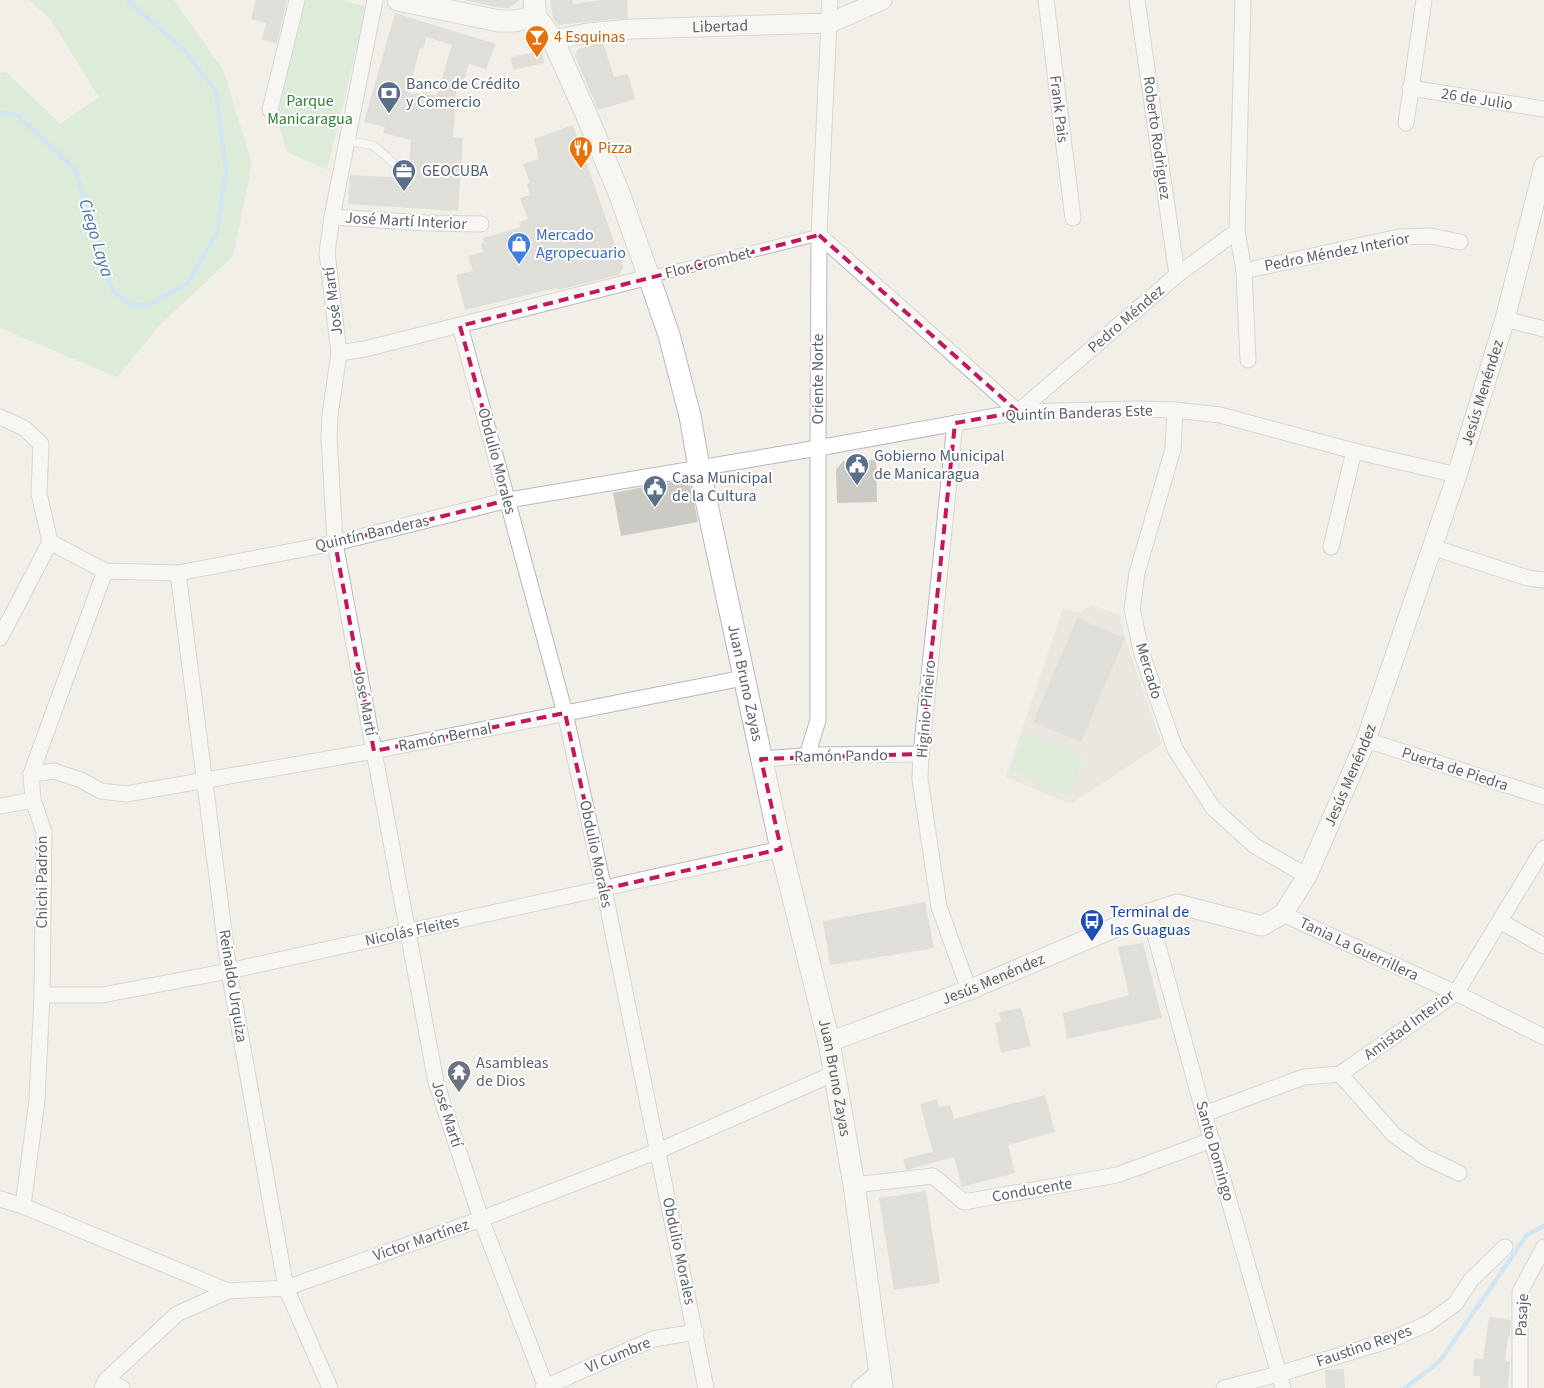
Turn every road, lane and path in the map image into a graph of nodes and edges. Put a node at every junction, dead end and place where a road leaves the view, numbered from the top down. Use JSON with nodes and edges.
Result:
{"nodes":[{"id":1,"x":297,"y":0,"type":"edge"},
{"id":2,"x":375,"y":0,"type":"edge"},
{"id":3,"x":398,"y":0,"type":"edge"},
{"id":4,"x":830,"y":0,"type":"edge"},
{"id":5,"x":882,"y":0,"type":"edge"},
{"id":6,"x":1046,"y":0,"type":"edge"},
{"id":7,"x":1137,"y":0,"type":"edge"},
{"id":8,"x":1243,"y":0,"type":"edge"},
{"id":9,"x":1424,"y":0,"type":"edge"},
{"id":10,"x":535,"y":8,"type":"edge"},
{"id":11,"x":830,"y":23,"type":"junction"},
{"id":12,"x":553,"y":40,"type":"junction"},
{"id":13,"x":1410,"y":88,"type":"junction"},
{"id":14,"x":1544,"y":109,"type":"edge"},
{"id":15,"x":270,"y":110,"type":"dead end"},
{"id":16,"x":1406,"y":123,"type":"dead end"},
{"id":17,"x":347,"y":142,"type":"junction"},
{"id":18,"x":397,"y":166,"type":"dead end"},
{"id":19,"x":1544,"y":166,"type":"edge"},
{"id":20,"x":332,"y":217,"type":"junction"},
{"id":21,"x":1073,"y":218,"type":"dead end"},
{"id":22,"x":481,"y":224,"type":"dead end"},
{"id":23,"x":1237,"y":231,"type":"junction"},
{"id":24,"x":819,"y":235,"type":"junction"},
{"id":25,"x":1460,"y":242,"type":"dead end"},
{"id":26,"x":1244,"y":271,"type":"junction"},
{"id":27,"x":1177,"y":275,"type":"junction"},
{"id":28,"x":649,"y":277,"type":"junction"},
{"id":29,"x":1505,"y":319,"type":"junction"},
{"id":30,"x":460,"y":326,"type":"junction"},
{"id":31,"x":1544,"y":329,"type":"edge"},
{"id":32,"x":339,"y":353,"type":"junction"},
{"id":33,"x":1248,"y":360,"type":"dead end"},
{"id":34,"x":1175,"y":410,"type":"junction"},
{"id":35,"x":1018,"y":412,"type":"junction"},
{"id":36,"x":0,"y":417,"type":"edge"},
{"id":37,"x":955,"y":423,"type":"junction"},
{"id":38,"x":818,"y":448,"type":"junction"},
{"id":39,"x":1354,"y":451,"type":"junction"},
{"id":40,"x":698,"y":467,"type":"junction"},
{"id":41,"x":1457,"y":475,"type":"junction"},
{"id":42,"x":508,"y":500,"type":"junction"},
{"id":43,"x":50,"y":542,"type":"junction"},
{"id":44,"x":335,"y":542,"type":"junction"},
{"id":45,"x":1331,"y":546,"type":"dead end"},
{"id":46,"x":1432,"y":547,"type":"junction"},
{"id":47,"x":105,"y":571,"type":"junction"},
{"id":48,"x":178,"y":573,"type":"junction"},
{"id":49,"x":1544,"y":580,"type":"edge"},
{"id":50,"x":0,"y":638,"type":"edge"},
{"id":51,"x":743,"y":678,"type":"junction"},
{"id":52,"x":565,"y":713,"type":"junction"},
{"id":53,"x":1366,"y":740,"type":"junction"},
{"id":54,"x":374,"y":750,"type":"junction"},
{"id":55,"x":921,"y":754,"type":"junction"},
{"id":56,"x":807,"y":756,"type":"junction"},
{"id":57,"x":761,"y":759,"type":"junction"},
{"id":58,"x":31,"y":774,"type":"junction"},
{"id":59,"x":204,"y":780,"type":"junction"},
{"id":60,"x":1544,"y":797,"type":"edge"},
{"id":61,"x":33,"y":800,"type":"junction"},
{"id":62,"x":0,"y":806,"type":"edge"},
{"id":63,"x":781,"y":849,"type":"junction"},
{"id":64,"x":1542,"y":854,"type":"edge"},
{"id":65,"x":1307,"y":876,"type":"junction"},
{"id":66,"x":604,"y":889,"type":"junction"},
{"id":67,"x":1149,"y":913,"type":"junction"},
{"id":68,"x":1283,"y":914,"type":"junction"},
{"id":69,"x":1500,"y":921,"type":"junction"},
{"id":70,"x":408,"y":931,"type":"junction"},
{"id":71,"x":1544,"y":946,"type":"edge"},
{"id":72,"x":229,"y":971,"type":"junction"},
{"id":73,"x":969,"y":990,"type":"junction"},
{"id":74,"x":1456,"y":993,"type":"junction"},
{"id":75,"x":42,"y":995,"type":"junction"},
{"id":76,"x":1544,"y":1037,"type":"edge"},
{"id":77,"x":830,"y":1042,"type":"junction"},
{"id":78,"x":835,"y":1073,"type":"junction"},
{"id":79,"x":1340,"y":1074,"type":"junction"},
{"id":80,"x":1204,"y":1114,"type":"junction"},
{"id":81,"x":1212,"y":1140,"type":"junction"},
{"id":82,"x":658,"y":1151,"type":"junction"},
{"id":83,"x":1458,"y":1173,"type":"dead end"},
{"id":84,"x":854,"y":1185,"type":"junction"},
{"id":85,"x":0,"y":1199,"type":"edge"},
{"id":86,"x":23,"y":1206,"type":"junction"},
{"id":87,"x":481,"y":1219,"type":"junction"},
{"id":88,"x":1505,"y":1247,"type":"dead end"},
{"id":89,"x":1544,"y":1248,"type":"edge"},
{"id":90,"x":286,"y":1288,"type":"junction"},
{"id":91,"x":228,"y":1291,"type":"junction"},
{"id":92,"x":696,"y":1332,"type":"junction"},
{"id":93,"x":881,"y":1380,"type":"edge"},
{"id":94,"x":1281,"y":1381,"type":"edge"},
{"id":95,"x":104,"y":1384,"type":"edge"},
{"id":96,"x":545,"y":1387,"type":"edge"},
{"id":97,"x":122,"y":1388,"type":"edge"},
{"id":98,"x":330,"y":1388,"type":"edge"},
{"id":99,"x":706,"y":1388,"type":"edge"},
{"id":100,"x":860,"y":1388,"type":"edge"},
{"id":101,"x":1224,"y":1388,"type":"edge"},
{"id":102,"x":1520,"y":1388,"type":"edge"}],
"edges":[{"from":1,"to":15,"type":"street"},
{"from":2,"to":17,"type":"street","name":"José Martí"},
{"from":3,"to":10,"type":"main road"},
{"from":4,"to":11,"type":"street","name":"Oriente Norte"},
{"from":5,"to":11,"type":"street","name":"Libertad"},
{"from":6,"to":21,"type":"street","name":"Frank Pais"},
{"from":7,"to":27,"type":"street","name":"Roberto Rodriguez"},
{"from":8,"to":23,"type":"street"},
{"from":9,"to":13,"type":"street"},
{"from":10,"to":12,"type":"main road","name":"Juan Bruno Zayas"},
{"from":11,"to":12,"type":"street","name":"Libertad"},
{"from":11,"to":24,"type":"street","name":"Oriente Norte"},
{"from":12,"to":28,"type":"main road","name":"Juan Bruno Zayas"},
{"from":13,"to":14,"type":"street","name":"26 de Julio"},
{"from":13,"to":16,"type":"street"},
{"from":17,"to":18,"type":"lane"},
{"from":17,"to":20,"type":"street","name":"José Martí"},
{"from":19,"to":29,"type":"street","name":"Jesús Menéndez"},
{"from":20,"to":22,"type":"street","name":"José Martí Interior"},
{"from":20,"to":32,"type":"street","name":"José Martí"},
{"from":23,"to":26,"type":"street"},
{"from":23,"to":27,"type":"street","name":"Pedro Méndez"},
{"from":24,"to":28,"type":"street","name":"Flor Crombet"},
{"from":24,"to":35,"type":"street"},
{"from":24,"to":38,"type":"street","name":"Oriente Norte"},
{"from":25,"to":26,"type":"street","name":"Pedro Méndez Interior"},
{"from":26,"to":33,"type":"street"},
{"from":27,"to":35,"type":"street","name":"Pedro Méndez"},
{"from":28,"to":30,"type":"street","name":"Flor Crombet"},
{"from":28,"to":40,"type":"main road","name":"Juan Bruno Zayas"},
{"from":29,"to":31,"type":"street"},
{"from":29,"to":41,"type":"street","name":"Jesús Menéndez"},
{"from":30,"to":32,"type":"street","name":"Flor Crombet"},
{"from":30,"to":42,"type":"street","name":"Obdulio Morales"},
{"from":32,"to":44,"type":"street","name":"José Martí"},
{"from":34,"to":35,"type":"street","name":"Quintín Banderas Este"},
{"from":34,"to":39,"type":"street","name":"Quintín Banderas Este"},
{"from":34,"to":65,"type":"street","name":"Mercado"},
{"from":35,"to":37,"type":"street","name":"Quintín Banderas Este"},
{"from":36,"to":43,"type":"street"},
{"from":37,"to":38,"type":"street","name":"Quintín Banderas Este"},
{"from":37,"to":55,"type":"street","name":"Higinio Piñeiro"},
{"from":38,"to":40,"type":"street","name":"Quintín Banderas Este"},
{"from":38,"to":56,"type":"street","name":"Oriente Norte"},
{"from":39,"to":41,"type":"street","name":"Quintín Banderas Este"},
{"from":39,"to":45,"type":"street"},
{"from":40,"to":42,"type":"street","name":"Quintín Banderas"},
{"from":40,"to":51,"type":"main road","name":"Juan Bruno Zayas"},
{"from":41,"to":46,"type":"street","name":"Jesús Menéndez"},
{"from":42,"to":44,"type":"street","name":"Quintín Banderas"},
{"from":42,"to":52,"type":"street","name":"Obdulio Morales"},
{"from":43,"to":47,"type":"street","name":"Quintín Banderas"},
{"from":43,"to":50,"type":"street"},
{"from":44,"to":48,"type":"street","name":"Quintín Banderas"},
{"from":44,"to":54,"type":"street","name":"José Martí"},
{"from":46,"to":49,"type":"street"},
{"from":46,"to":53,"type":"street","name":"Jesús Menéndez"},
{"from":47,"to":48,"type":"street","name":"Quintín Banderas"},
{"from":47,"to":58,"type":"street","name":"Chichi Padrón"},
{"from":48,"to":59,"type":"street","name":"Reinaldo Urquiza"},
{"from":51,"to":52,"type":"street","name":"Ramón Bernal"},
{"from":51,"to":57,"type":"main road","name":"Juan Bruno Zayas"},
{"from":52,"to":54,"type":"street","name":"Ramón Bernal"},
{"from":52,"to":66,"type":"street","name":"Obdulio Morales"},
{"from":53,"to":60,"type":"street","name":"Puerta de Piedra"},
{"from":53,"to":65,"type":"street","name":"Jesús Menéndez"},
{"from":54,"to":59,"type":"street","name":"Ramón Bernal"},
{"from":54,"to":70,"type":"street","name":"José Martí"},
{"from":55,"to":56,"type":"street","name":"Ramón Pando"},
{"from":55,"to":73,"type":"street","name":"Higinio Piñeiro"},
{"from":56,"to":57,"type":"street","name":"Ramón Pando"},
{"from":57,"to":63,"type":"main road","name":"Juan Bruno Zayas"},
{"from":58,"to":59,"type":"street","name":"Ramón Bernal"},
{"from":58,"to":61,"type":"street","name":"Chichi Padrón"},
{"from":59,"to":72,"type":"street","name":"Reinaldo Urquiza"},
{"from":61,"to":62,"type":"street"},
{"from":61,"to":75,"type":"street","name":"Chichi Padrón"},
{"from":63,"to":66,"type":"street","name":"Nicolás Fleites"},
{"from":63,"to":77,"type":"main road","name":"Juan Bruno Zayas"},
{"from":64,"to":69,"type":"street","name":"Amistad Interior"},
{"from":65,"to":68,"type":"street","name":"Jesús Menéndez"},
{"from":66,"to":70,"type":"street","name":"Nicolás Fleites"},
{"from":66,"to":82,"type":"street","name":"Obdulio Morales"},
{"from":67,"to":68,"type":"street","name":"Jesús Menéndez"},
{"from":67,"to":73,"type":"street","name":"Jesús Menéndez"},
{"from":67,"to":80,"type":"street","name":"Santo Domingo"},
{"from":68,"to":74,"type":"street","name":"Tania La Guerrillera"},
{"from":69,"to":71,"type":"street"},
{"from":69,"to":74,"type":"street","name":"Amistad Interior"},
{"from":70,"to":72,"type":"street","name":"Nicolás Fleites"},
{"from":70,"to":87,"type":"street","name":"José Martí"},
{"from":72,"to":75,"type":"street","name":"Nicolás Fleites"},
{"from":72,"to":90,"type":"street","name":"Reinaldo Urquiza"},
{"from":73,"to":77,"type":"street","name":"Jesús Menéndez"},
{"from":74,"to":76,"type":"street","name":"Tania La Guerrillera"},
{"from":74,"to":79,"type":"street","name":"Amistad Interior"},
{"from":75,"to":86,"type":"street","name":"Chichi Padrón"},
{"from":77,"to":78,"type":"main road","name":"Juan Bruno Zayas"},
{"from":78,"to":82,"type":"street","name":"Victor Martínez"},
{"from":78,"to":84,"type":"main road","name":"Juan Bruno Zayas"},
{"from":79,"to":80,"type":"street"},
{"from":79,"to":83,"type":"street"},
{"from":80,"to":81,"type":"street","name":"Santo Domingo"},
{"from":81,"to":84,"type":"street","name":"Conducente"},
{"from":81,"to":94,"type":"street","name":"Santo Domingo"},
{"from":82,"to":87,"type":"street","name":"Victor Martínez"},
{"from":82,"to":92,"type":"street","name":"Obdulio Morales"},
{"from":84,"to":93,"type":"main road","name":"Juan Bruno Zayas"},
{"from":85,"to":86,"type":"street","name":"Victor Martínez"},
{"from":86,"to":91,"type":"street","name":"Victor Martínez"},
{"from":87,"to":90,"type":"street","name":"Victor Martínez"},
{"from":87,"to":96,"type":"street","name":"José Martí"},
{"from":88,"to":94,"type":"street","name":"Faustino Reyes"},
{"from":89,"to":102,"type":"street","name":"Pasaje"},
{"from":90,"to":91,"type":"street","name":"Victor Martínez"},
{"from":90,"to":98,"type":"street","name":"Reinaldo Urquiza"},
{"from":91,"to":95,"type":"street"},
{"from":92,"to":96,"type":"street","name":"VI Cumbre"},
{"from":92,"to":99,"type":"street","name":"Obdulio Morales"},
{"from":93,"to":100,"type":"street"},
{"from":94,"to":101,"type":"street","name":"Faustino Reyes"},
{"from":95,"to":97,"type":"street"}]}
